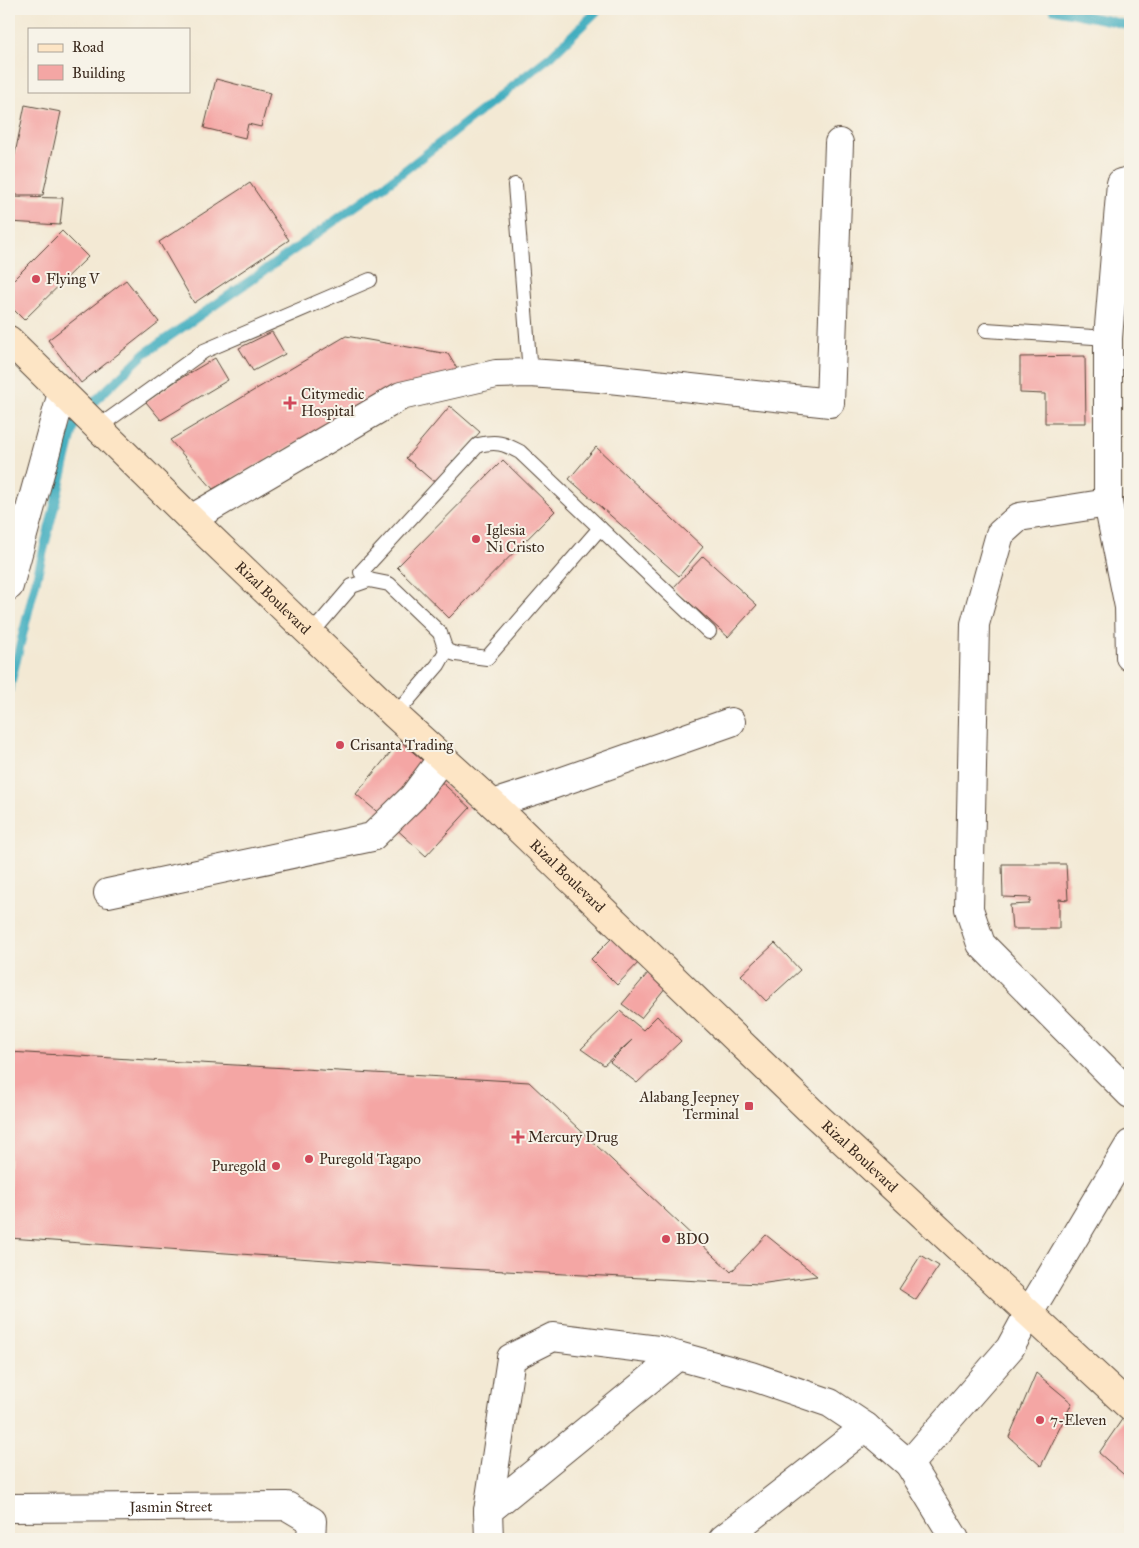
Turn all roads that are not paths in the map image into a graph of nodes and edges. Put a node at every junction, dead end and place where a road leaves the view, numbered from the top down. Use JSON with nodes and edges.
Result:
{"nodes":[{"id":1,"x":839,"y":144,"type":"dead end"},
{"id":2,"x":1130,"y":182,"type":"edge"},
{"id":3,"x":515,"y":185,"type":"dead end"},
{"id":4,"x":370,"y":280,"type":"dead end"},
{"id":5,"x":986,"y":330,"type":"dead end"},
{"id":6,"x":1108,"y":338,"type":"junction"},
{"id":7,"x":9,"y":340,"type":"edge"},
{"id":8,"x":530,"y":373,"type":"junction"},
{"id":9,"x":66,"y":397,"type":"junction"},
{"id":10,"x":94,"y":425,"type":"junction"},
{"id":11,"x":1108,"y":503,"type":"junction"},
{"id":12,"x":191,"y":519,"type":"junction"},
{"id":13,"x":600,"y":528,"type":"junction"},
{"id":14,"x":369,"y":580,"type":"junction"},
{"id":15,"x":9,"y":586,"type":"edge"},
{"id":16,"x":709,"y":632,"type":"dead end"},
{"id":17,"x":311,"y":634,"type":"junction"},
{"id":18,"x":446,"y":650,"type":"junction"},
{"id":19,"x":1130,"y":657,"type":"edge"},
{"id":20,"x":395,"y":715,"type":"junction"},
{"id":21,"x":731,"y":722,"type":"dead end"},
{"id":22,"x":442,"y":758,"type":"junction"},
{"id":23,"x":494,"y":804,"type":"junction"},
{"id":24,"x":108,"y":894,"type":"dead end"},
{"id":25,"x":1130,"y":1094,"type":"edge"},
{"id":26,"x":1130,"y":1144,"type":"edge"},
{"id":27,"x":1029,"y":1313,"type":"junction"},
{"id":28,"x":678,"y":1356,"type":"junction"},
{"id":29,"x":1130,"y":1407,"type":"edge"},
{"id":30,"x":866,"y":1427,"type":"junction"},
{"id":31,"x":909,"y":1464,"type":"junction"},
{"id":32,"x":9,"y":1508,"type":"edge"},
{"id":33,"x":488,"y":1510,"type":"junction"},
{"id":34,"x":311,"y":1539,"type":"edge"},
{"id":35,"x":489,"y":1539,"type":"edge"},
{"id":36,"x":723,"y":1539,"type":"edge"},
{"id":37,"x":955,"y":1539,"type":"edge"}],
"edges":[{"from":1,"to":8,"type":"street"},
{"from":2,"to":6,"type":"street"},
{"from":3,"to":8,"type":"lane"},
{"from":4,"to":10,"type":"lane"},
{"from":5,"to":6,"type":"lane"},
{"from":6,"to":11,"type":"street"},
{"from":7,"to":9,"type":"main road","name":"Rizal Boulevard"},
{"from":8,"to":12,"type":"street"},
{"from":9,"to":10,"type":"main road","name":"Rizal Boulevard"},
{"from":9,"to":15,"type":"street"},
{"from":10,"to":12,"type":"main road","name":"Rizal Boulevard"},
{"from":11,"to":19,"type":"street"},
{"from":11,"to":25,"type":"street"},
{"from":12,"to":17,"type":"main road","name":"Rizal Boulevard"},
{"from":13,"to":14,"type":"lane"},
{"from":13,"to":16,"type":"lane"},
{"from":13,"to":18,"type":"lane"},
{"from":14,"to":17,"type":"lane"},
{"from":14,"to":18,"type":"lane"},
{"from":17,"to":20,"type":"main road","name":"Rizal Boulevard"},
{"from":18,"to":20,"type":"lane"},
{"from":20,"to":22,"type":"main road","name":"Rizal Boulevard"},
{"from":21,"to":23,"type":"street"},
{"from":22,"to":23,"type":"main road","name":"Rizal Boulevard"},
{"from":22,"to":24,"type":"street"},
{"from":23,"to":27,"type":"main road","name":"Rizal Boulevard"},
{"from":26,"to":27,"type":"street"},
{"from":27,"to":29,"type":"main road","name":"Rizal Boulevard"},
{"from":27,"to":31,"type":"street"},
{"from":28,"to":30,"type":"street"},
{"from":28,"to":33,"type":"street"},
{"from":28,"to":33,"type":"street"},
{"from":30,"to":31,"type":"street"},
{"from":30,"to":36,"type":"street"},
{"from":31,"to":37,"type":"street"},
{"from":32,"to":34,"type":"street","name":"Jasmin Street"},
{"from":33,"to":35,"type":"street"}]}
